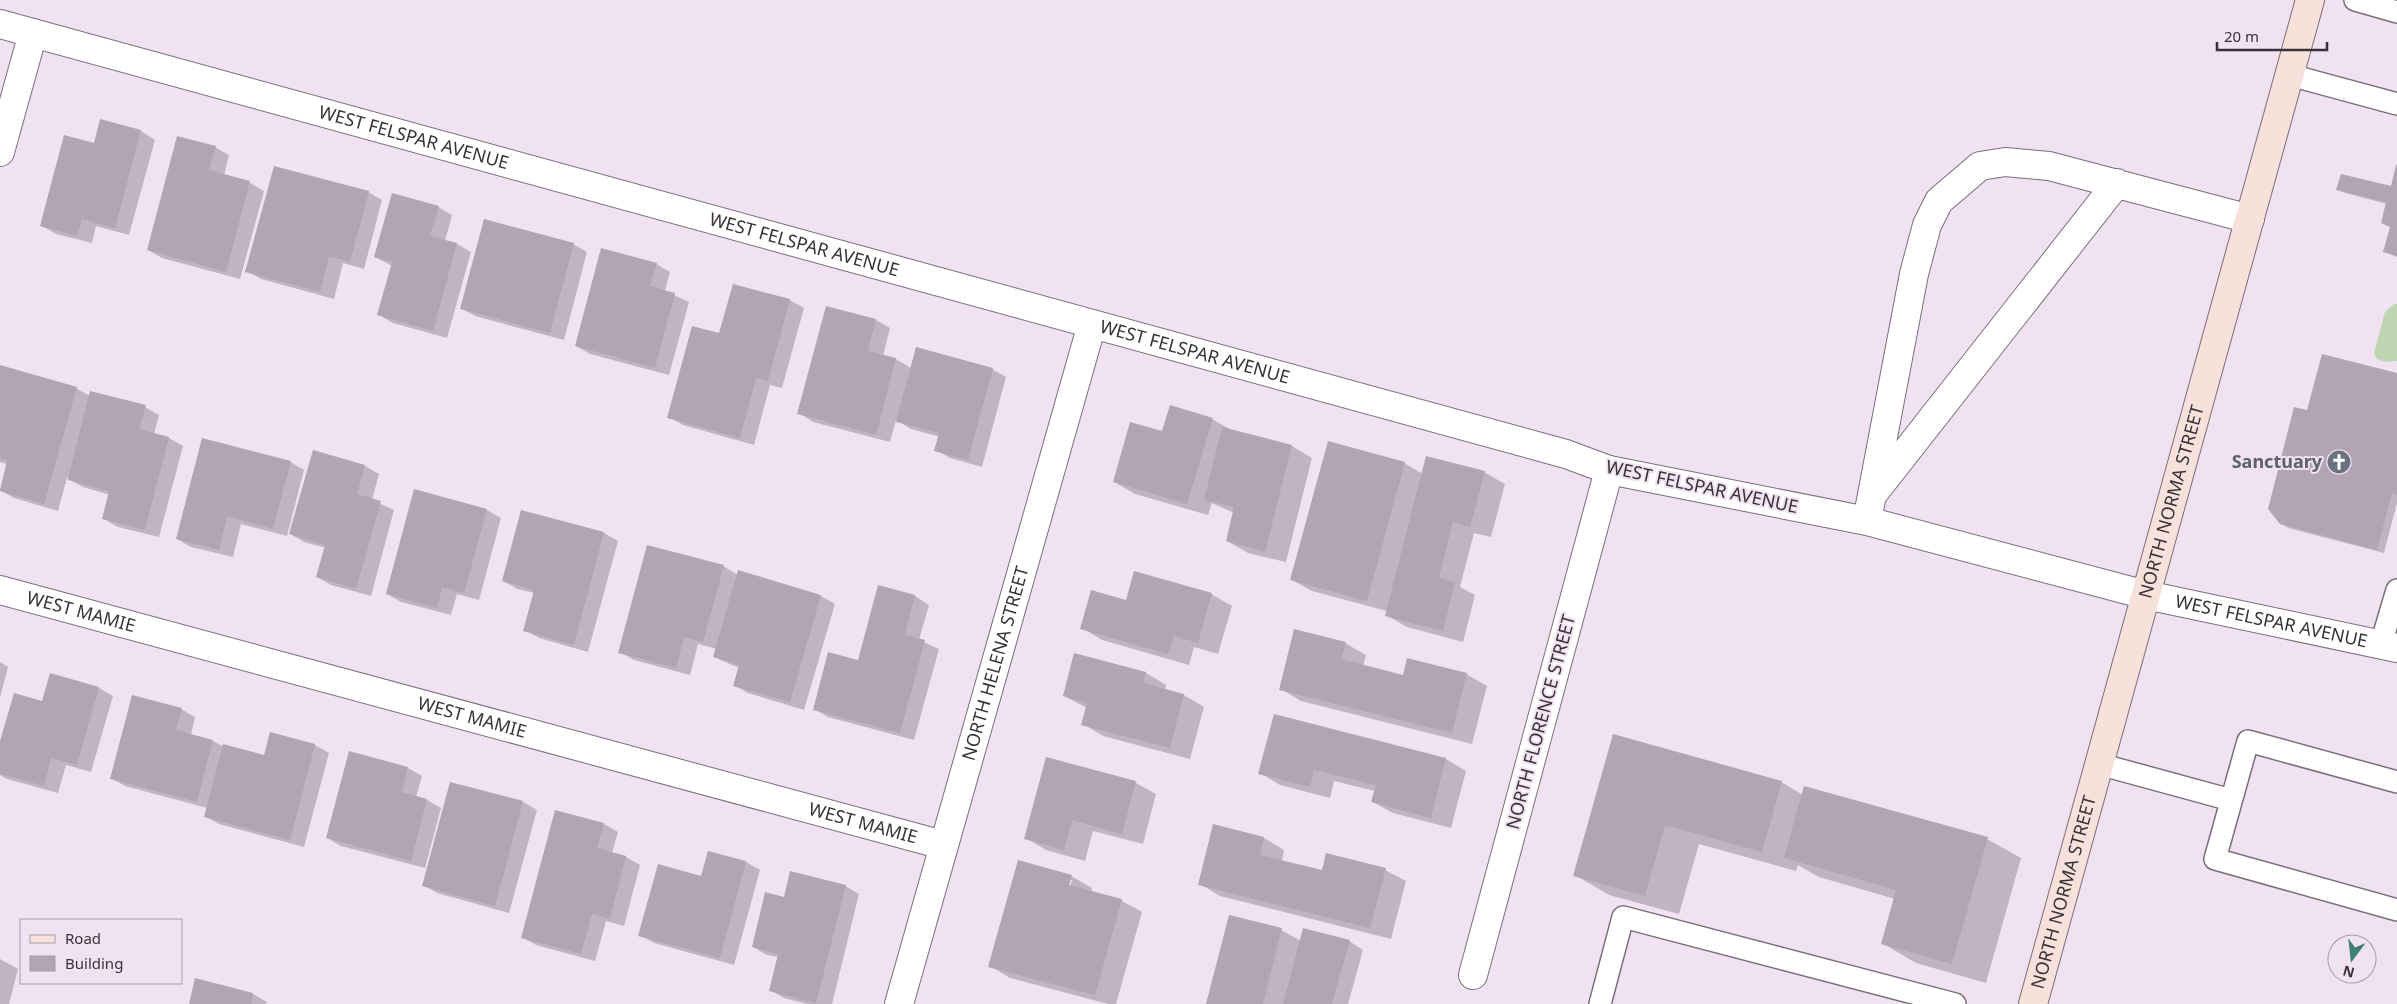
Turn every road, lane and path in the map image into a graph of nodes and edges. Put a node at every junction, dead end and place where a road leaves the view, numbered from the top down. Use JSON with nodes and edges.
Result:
{"nodes":[{"id":1,"x":2310,"y":0,"type":"edge"},
{"id":2,"x":2355,"y":0,"type":"edge"},
{"id":3,"x":2397,"y":12,"type":"edge"},
{"id":4,"x":0,"y":24,"type":"edge"},
{"id":5,"x":33,"y":33,"type":"junction"},
{"id":6,"x":2290,"y":75,"type":"junction"},
{"id":7,"x":2397,"y":104,"type":"edge"},
{"id":8,"x":0,"y":152,"type":"edge"},
{"id":9,"x":2117,"y":183,"type":"junction"},
{"id":10,"x":2250,"y":218,"type":"junction"},
{"id":11,"x":1092,"y":324,"type":"junction"},
{"id":12,"x":1609,"y":470,"type":"junction"},
{"id":13,"x":1868,"y":510,"type":"junction"},
{"id":14,"x":0,"y":590,"type":"edge"},
{"id":15,"x":2397,"y":590,"type":"edge"},
{"id":16,"x":2146,"y":595,"type":"junction"},
{"id":17,"x":2389,"y":646,"type":"edge"},
{"id":18,"x":2099,"y":764,"type":"junction"},
{"id":19,"x":2397,"y":782,"type":"edge"},
{"id":20,"x":2231,"y":800,"type":"junction"},
{"id":21,"x":943,"y":844,"type":"junction"},
{"id":22,"x":2397,"y":910,"type":"edge"},
{"id":23,"x":1473,"y":975,"type":"dead end"},
{"id":24,"x":899,"y":1004,"type":"edge"},
{"id":25,"x":1600,"y":1004,"type":"edge"},
{"id":26,"x":1955,"y":1004,"type":"edge"},
{"id":27,"x":2033,"y":1004,"type":"edge"}],
"edges":[{"from":1,"to":6,"type":"main road","name":"NORTH NORMA STREET"},
{"from":2,"to":3,"type":"lane"},
{"from":4,"to":5,"type":"street","name":"WEST FELSPAR AVENUE"},
{"from":5,"to":8,"type":"street"},
{"from":5,"to":11,"type":"street","name":"WEST FELSPAR AVENUE"},
{"from":6,"to":7,"type":"lane"},
{"from":6,"to":10,"type":"main road","name":"NORTH NORMA STREET"},
{"from":9,"to":10,"type":"street"},
{"from":9,"to":13,"type":"street"},
{"from":9,"to":13,"type":"street"},
{"from":10,"to":16,"type":"main road","name":"NORTH NORMA STREET"},
{"from":11,"to":12,"type":"street","name":"WEST FELSPAR AVENUE"},
{"from":11,"to":21,"type":"street","name":"NORTH HELENA STREET"},
{"from":12,"to":13,"type":"street","name":"WEST FELSPAR AVENUE"},
{"from":12,"to":23,"type":"street","name":"NORTH FLORENCE STREET"},
{"from":13,"to":16,"type":"street","name":"WEST FELSPAR AVENUE"},
{"from":14,"to":21,"type":"street","name":"WEST MAMIE"},
{"from":15,"to":17,"type":"lane"},
{"from":16,"to":17,"type":"street","name":"WEST FELSPAR AVENUE"},
{"from":16,"to":18,"type":"main road","name":"NORTH NORMA STREET"},
{"from":18,"to":20,"type":"lane"},
{"from":18,"to":27,"type":"main road","name":"NORTH NORMA STREET"},
{"from":19,"to":20,"type":"lane"},
{"from":20,"to":22,"type":"lane"},
{"from":21,"to":24,"type":"street","name":"NORTH HELENA STREET"},
{"from":25,"to":26,"type":"lane"}]}
